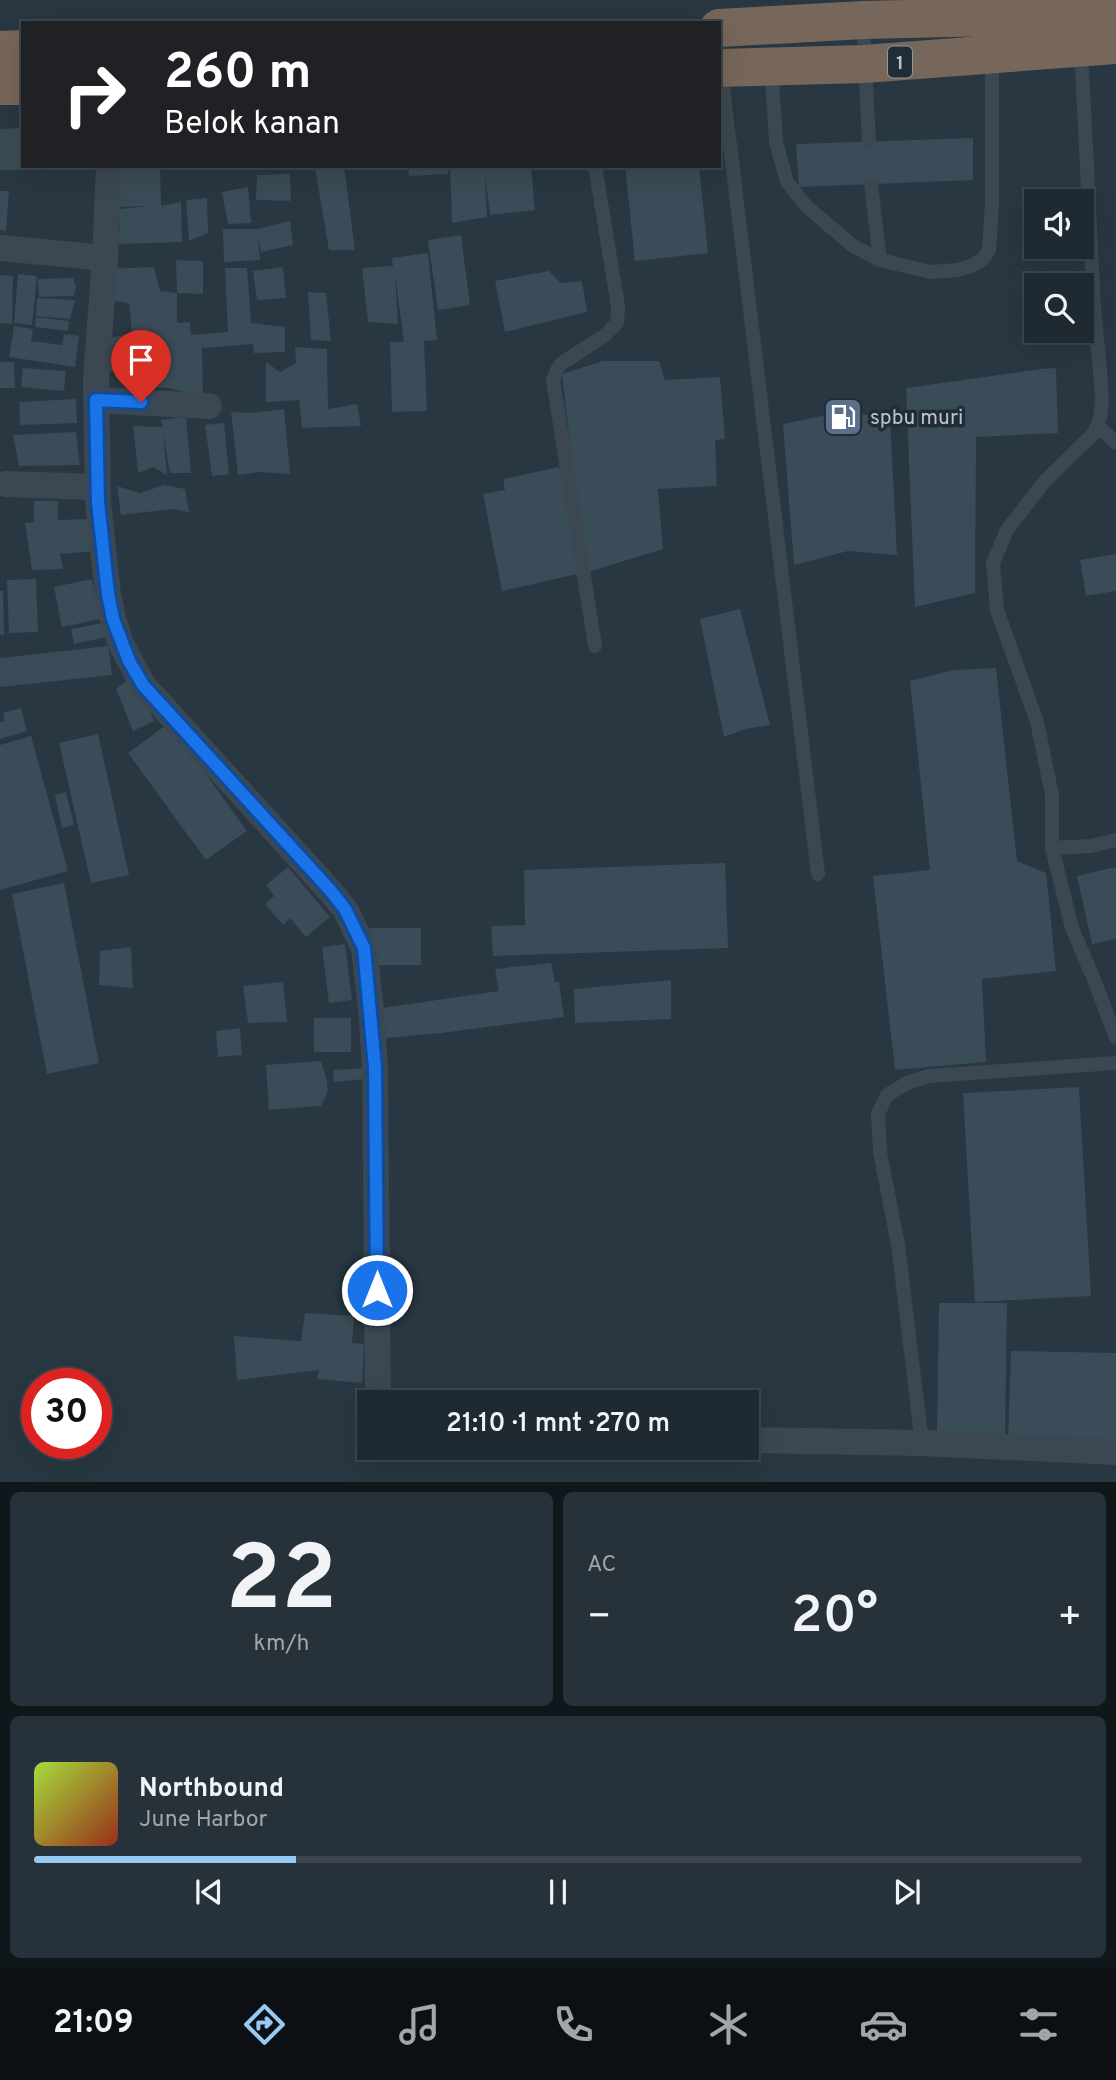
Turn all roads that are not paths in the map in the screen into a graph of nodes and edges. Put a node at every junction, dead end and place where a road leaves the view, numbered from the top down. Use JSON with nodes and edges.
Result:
{"nodes":[{"id":1,"x":1116,"y":12,"type":"edge"},
{"id":2,"x":863,"y":20,"type":"junction"},
{"id":3,"x":721,"y":29,"type":"edge"},
{"id":4,"x":1087,"y":35,"type":"edge"},
{"id":5,"x":990,"y":36,"type":"junction"},
{"id":6,"x":770,"y":47,"type":"junction"},
{"id":7,"x":21,"y":48,"type":"edge"},
{"id":8,"x":0,"y":50,"type":"edge"},
{"id":9,"x":864,"y":64,"type":"junction"},
{"id":10,"x":721,"y":68,"type":"edge"},
{"id":11,"x":721,"y":76,"type":"edge"},
{"id":12,"x":0,"y":86,"type":"edge"},
{"id":13,"x":21,"y":86,"type":"edge"},
{"id":14,"x":869,"y":142,"type":"dead end"},
{"id":15,"x":109,"y":168,"type":"edge"},
{"id":16,"x":595,"y":168,"type":"edge"},
{"id":17,"x":871,"y":184,"type":"dead end"},
{"id":18,"x":0,"y":248,"type":"edge"},
{"id":19,"x":105,"y":258,"type":"junction"},
{"id":20,"x":880,"y":260,"type":"junction"},
{"id":21,"x":96,"y":400,"type":"junction"},
{"id":22,"x":209,"y":406,"type":"dead end"},
{"id":23,"x":1098,"y":426,"type":"junction"},
{"id":24,"x":1116,"y":443,"type":"edge"},
{"id":25,"x":6,"y":484,"type":"dead end"},
{"id":26,"x":97,"y":487,"type":"junction"},
{"id":27,"x":595,"y":646,"type":"dead end"},
{"id":28,"x":1116,"y":839,"type":"edge"},
{"id":29,"x":1052,"y":848,"type":"junction"},
{"id":30,"x":818,"y":874,"type":"dead end"},
{"id":31,"x":1116,"y":1038,"type":"edge"},
{"id":32,"x":1116,"y":1063,"type":"edge"},
{"id":33,"x":378,"y":1390,"type":"edge"},
{"id":34,"x":759,"y":1440,"type":"edge"},
{"id":35,"x":922,"y":1443,"type":"junction"},
{"id":36,"x":1116,"y":1452,"type":"edge"}],
"edges":[{"from":1,"to":4,"type":"highway","number":"1"},
{"from":2,"to":5,"type":"highway","number":"1"},
{"from":2,"to":6,"type":"highway","number":"1"},
{"from":2,"to":9,"type":"lane"},
{"from":3,"to":6,"type":"highway","number":"1"},
{"from":4,"to":5,"type":"highway","number":"1"},
{"from":4,"to":23,"type":"lane"},
{"from":5,"to":9,"type":"highway","number":"1"},
{"from":5,"to":20,"type":"lane"},
{"from":6,"to":9,"type":"highway","number":"1"},
{"from":6,"to":10,"type":"highway","number":"1"},
{"from":6,"to":20,"type":"lane"},
{"from":7,"to":8,"type":"highway"},
{"from":9,"to":14,"type":"lane"},
{"from":11,"to":30,"type":"lane"},
{"from":12,"to":13,"type":"highway"},
{"from":15,"to":19,"type":"street"},
{"from":16,"to":27,"type":"lane"},
{"from":17,"to":20,"type":"lane"},
{"from":18,"to":19,"type":"street"},
{"from":19,"to":21,"type":"street"},
{"from":21,"to":22,"type":"street"},
{"from":21,"to":26,"type":"street"},
{"from":23,"to":24,"type":"lane"},
{"from":23,"to":29,"type":"lane"},
{"from":25,"to":26,"type":"street"},
{"from":26,"to":33,"type":"street"},
{"from":28,"to":29,"type":"lane"},
{"from":29,"to":31,"type":"lane"},
{"from":32,"to":35,"type":"lane"},
{"from":34,"to":35,"type":"street"},
{"from":35,"to":36,"type":"street"}]}
